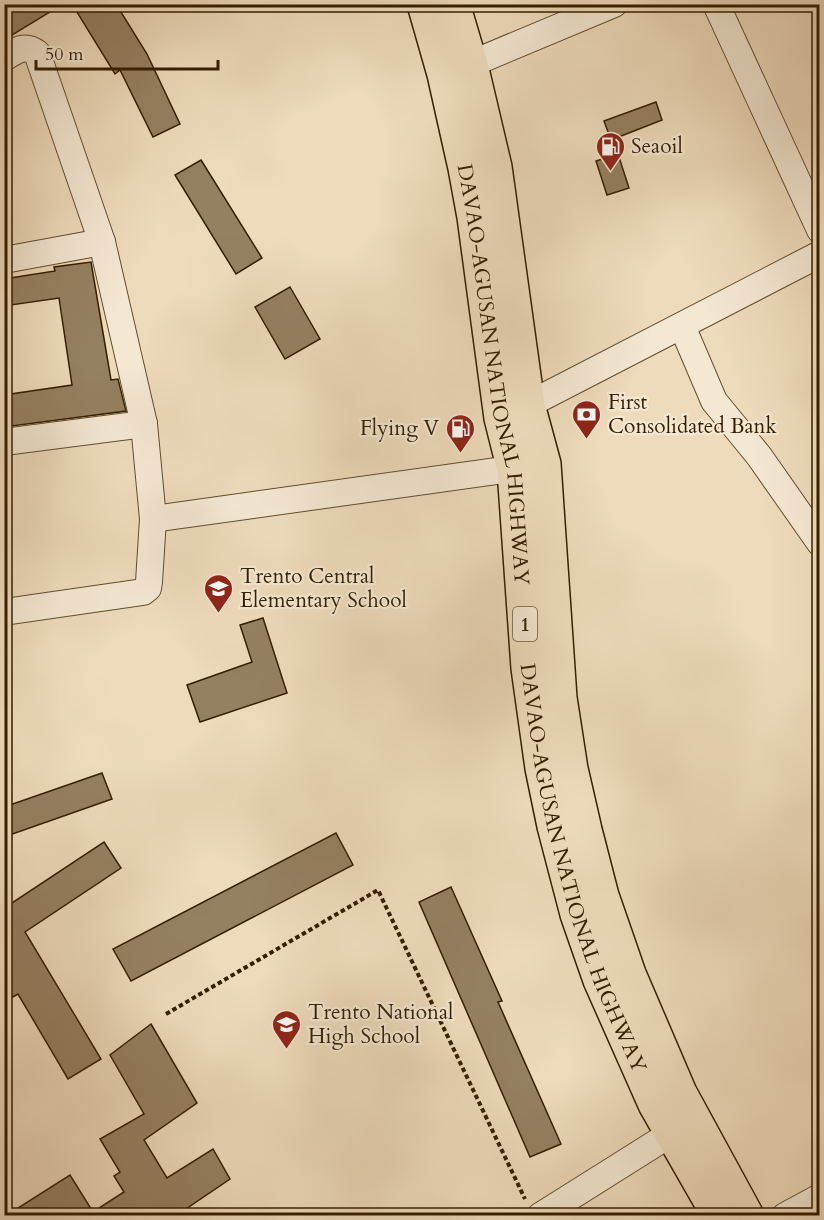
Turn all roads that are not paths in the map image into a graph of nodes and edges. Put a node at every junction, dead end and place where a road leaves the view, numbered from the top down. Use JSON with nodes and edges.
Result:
{"nodes":[{"id":1,"x":424,"y":4,"type":"edge"},
{"id":2,"x":453,"y":4,"type":"edge"},
{"id":3,"x":614,"y":4,"type":"edge"},
{"id":4,"x":716,"y":4,"type":"edge"},
{"id":5,"x":4,"y":58,"type":"edge"},
{"id":6,"x":458,"y":69,"type":"junction"},
{"id":7,"x":819,"y":230,"type":"edge"},
{"id":8,"x":102,"y":242,"type":"junction"},
{"id":9,"x":819,"y":254,"type":"edge"},
{"id":10,"x":4,"y":260,"type":"edge"},
{"id":11,"x":682,"y":326,"type":"junction"},
{"id":12,"x":515,"y":411,"type":"junction"},
{"id":13,"x":144,"y":424,"type":"junction"},
{"id":14,"x":4,"y":442,"type":"edge"},
{"id":15,"x":529,"y":467,"type":"junction"},
{"id":16,"x":153,"y":519,"type":"junction"},
{"id":17,"x":819,"y":543,"type":"edge"},
{"id":18,"x":4,"y":612,"type":"edge"},
{"id":19,"x":668,"y":1099,"type":"junction"},
{"id":20,"x":672,"y":1132,"type":"junction"},
{"id":21,"x":819,"y":1197,"type":"edge"},
{"id":22,"x":534,"y":1210,"type":"edge"},
{"id":23,"x":719,"y":1215,"type":"edge"},
{"id":24,"x":747,"y":1215,"type":"edge"},
{"id":25,"x":785,"y":1215,"type":"edge"}],
"edges":[{"from":1,"to":6,"type":"highway","name":"DAVAO-AGUSAN NATIONAL HIGHWAY","number":"1"},
{"from":2,"to":6,"type":"highway","name":"DAVAO-AGUSAN NATIONAL HIGHWAY","number":"1"},
{"from":3,"to":6,"type":"street"},
{"from":4,"to":7,"type":"street"},
{"from":5,"to":8,"type":"street"},
{"from":6,"to":12,"type":"highway","name":"DAVAO-AGUSAN NATIONAL HIGHWAY","number":"1"},
{"from":8,"to":10,"type":"street"},
{"from":8,"to":13,"type":"street"},
{"from":9,"to":11,"type":"street"},
{"from":11,"to":12,"type":"street"},
{"from":11,"to":17,"type":"street"},
{"from":12,"to":15,"type":"highway","name":"DAVAO-AGUSAN NATIONAL HIGHWAY","number":"1"},
{"from":13,"to":14,"type":"street"},
{"from":13,"to":16,"type":"street"},
{"from":15,"to":16,"type":"street"},
{"from":15,"to":19,"type":"highway","name":"DAVAO-AGUSAN NATIONAL HIGHWAY","number":"1"},
{"from":16,"to":18,"type":"street"},
{"from":19,"to":20,"type":"highway","name":"DAVAO-AGUSAN NATIONAL HIGHWAY","number":"1"},
{"from":19,"to":24,"type":"highway","name":"DAVAO-AGUSAN NATIONAL HIGHWAY","number":"1"},
{"from":20,"to":22,"type":"street"},
{"from":20,"to":23,"type":"highway","name":"DAVAO-AGUSAN NATIONAL HIGHWAY","number":"1"},
{"from":21,"to":25,"type":"street"}]}
